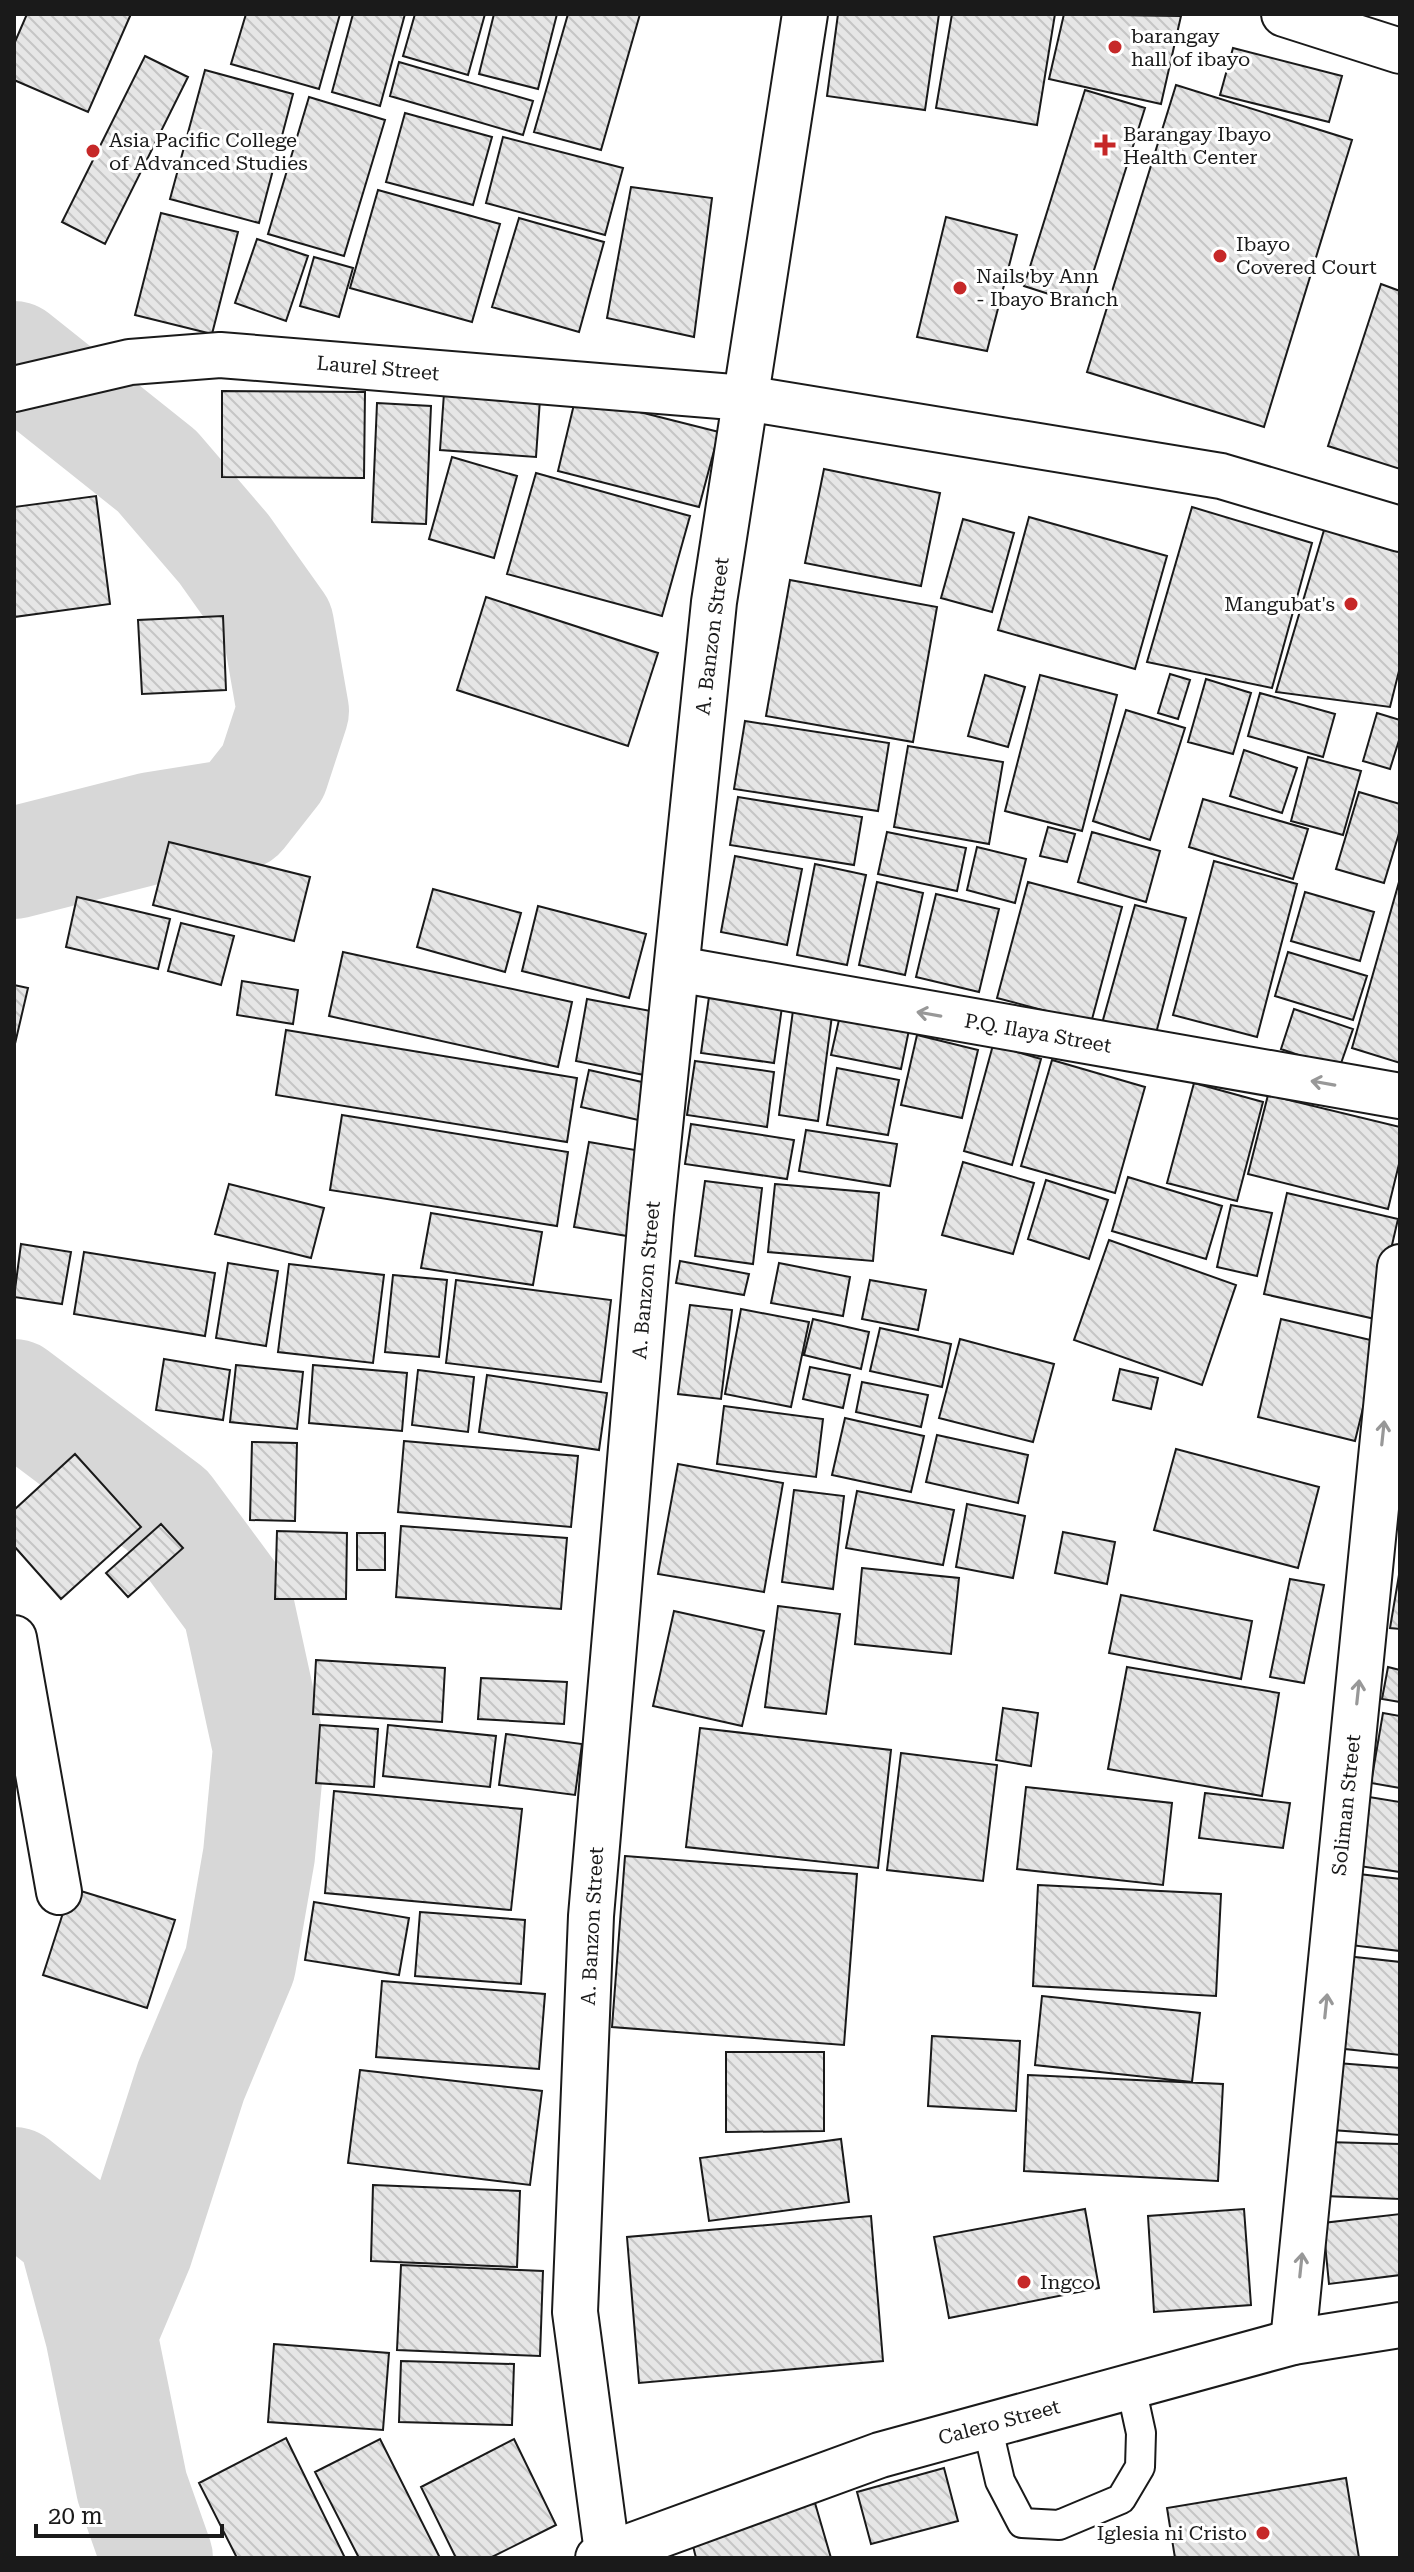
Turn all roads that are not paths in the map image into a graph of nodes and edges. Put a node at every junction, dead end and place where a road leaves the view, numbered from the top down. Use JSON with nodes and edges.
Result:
{"nodes":[{"id":1,"x":805,"y":14,"type":"edge"},
{"id":2,"x":1284,"y":14,"type":"edge"},
{"id":3,"x":1400,"y":51,"type":"edge"},
{"id":4,"x":14,"y":389,"type":"edge"},
{"id":5,"x":745,"y":398,"type":"junction"},
{"id":6,"x":1400,"y":529,"type":"edge"},
{"id":7,"x":677,"y":969,"type":"junction"},
{"id":8,"x":1400,"y":1096,"type":"edge"},
{"id":9,"x":1400,"y":1267,"type":"edge"},
{"id":10,"x":14,"y":1638,"type":"edge"},
{"id":11,"x":59,"y":1892,"type":"dead end"},
{"id":12,"x":1400,"y":2325,"type":"edge"},
{"id":13,"x":1293,"y":2342,"type":"junction"},
{"id":14,"x":1131,"y":2387,"type":"junction"},
{"id":15,"x":987,"y":2425,"type":"junction"},
{"id":16,"x":603,"y":2555,"type":"edge"}],
"edges":[{"from":1,"to":5,"type":"street","name":"A. Banzon Street"},
{"from":2,"to":3,"type":"street"},
{"from":4,"to":5,"type":"street","name":"Laurel Street"},
{"from":5,"to":6,"type":"street","name":"Laurel Street"},
{"from":5,"to":7,"type":"street","name":"A. Banzon Street"},
{"from":8,"to":7,"type":"street","name":"P.Q. Ilaya Street","one_way":true},
{"from":7,"to":16,"type":"street","name":"A. Banzon Street"},
{"from":13,"to":9,"type":"street","name":"Soliman Street","one_way":true},
{"from":10,"to":11,"type":"street"},
{"from":12,"to":13,"type":"street","name":"Calero Street"},
{"from":13,"to":14,"type":"street","name":"Calero Street"},
{"from":14,"to":15,"type":"street","name":"Calero Street"},
{"from":14,"to":15,"type":"lane"},
{"from":15,"to":16,"type":"street","name":"Calero Street"}]}
